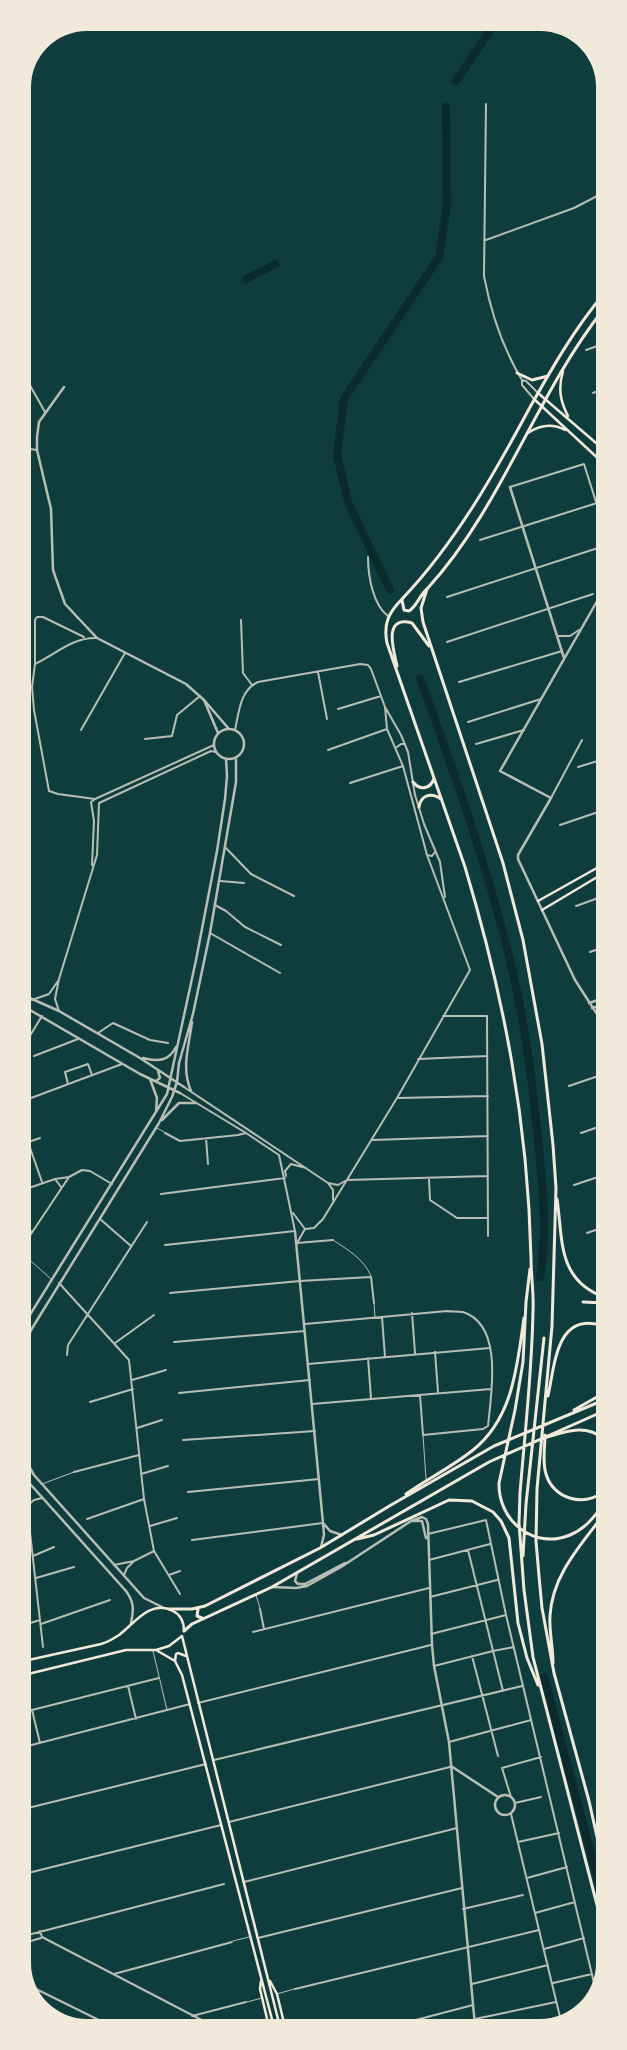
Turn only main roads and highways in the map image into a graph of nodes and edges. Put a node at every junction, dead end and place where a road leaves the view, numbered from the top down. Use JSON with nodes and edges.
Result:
{"nodes":[{"id":1,"x":596,"y":304,"type":"edge"},
{"id":2,"x":596,"y":320,"type":"edge"},
{"id":3,"x":563,"y":370,"type":"junction"},
{"id":4,"x":517,"y":373,"type":"road end"},
{"id":5,"x":548,"y":376,"type":"junction"},
{"id":6,"x":538,"y":393,"type":"junction"},
{"id":7,"x":545,"y":399,"type":"junction"},
{"id":8,"x":534,"y":400,"type":"junction"},
{"id":9,"x":542,"y":406,"type":"junction"},
{"id":10,"x":569,"y":418,"type":"junction"},
{"id":11,"x":569,"y":432,"type":"junction"},
{"id":12,"x":526,"y":435,"type":"junction"},
{"id":13,"x":596,"y":442,"type":"edge"},
{"id":14,"x":596,"y":456,"type":"edge"},
{"id":15,"x":427,"y":589,"type":"junction"},
{"id":16,"x":403,"y":598,"type":"junction"},
{"id":17,"x":432,"y":649,"type":"junction"},
{"id":18,"x":400,"y":679,"type":"junction"},
{"id":19,"x":434,"y":777,"type":"junction"},
{"id":20,"x":413,"y":782,"type":"road end"},
{"id":21,"x":442,"y":800,"type":"junction"},
{"id":22,"x":419,"y":807,"type":"road end"},
{"id":23,"x":596,"y":868,"type":"edge"},
{"id":24,"x":596,"y":878,"type":"edge"},
{"id":25,"x":538,"y":901,"type":"road end"},
{"id":26,"x":542,"y":910,"type":"road end"},
{"id":27,"x":556,"y":1188,"type":"junction"},
{"id":28,"x":531,"y":1259,"type":"junction"},
{"id":29,"x":596,"y":1293,"type":"edge"},
{"id":30,"x":526,"y":1302,"type":"junction"},
{"id":31,"x":583,"y":1302,"type":"dead end"},
{"id":32,"x":596,"y":1303,"type":"edge"},
{"id":33,"x":596,"y":1325,"type":"edge"},
{"id":34,"x":544,"y":1338,"type":"dead end"},
{"id":35,"x":596,"y":1397,"type":"edge"},
{"id":36,"x":596,"y":1403,"type":"edge"},
{"id":37,"x":545,"y":1409,"type":"junction"},
{"id":38,"x":596,"y":1414,"type":"edge"},
{"id":39,"x":564,"y":1415,"type":"junction"},
{"id":40,"x":545,"y":1418,"type":"junction"},
{"id":41,"x":596,"y":1433,"type":"edge"},
{"id":42,"x":529,"y":1443,"type":"junction"},
{"id":43,"x":596,"y":1496,"type":"edge"},
{"id":44,"x":391,"y":1505,"type":"junction"},
{"id":45,"x":596,"y":1514,"type":"edge"},
{"id":46,"x":596,"y":1525,"type":"edge"},
{"id":47,"x":352,"y":1540,"type":"junction"},
{"id":48,"x":522,"y":1568,"type":"junction"},
{"id":49,"x":169,"y":1609,"type":"junction"},
{"id":50,"x":198,"y":1609,"type":"junction"},
{"id":51,"x":204,"y":1619,"type":"junction"},
{"id":52,"x":184,"y":1631,"type":"junction"},
{"id":53,"x":182,"y":1636,"type":"junction"},
{"id":54,"x":154,"y":1650,"type":"junction"},
{"id":55,"x":186,"y":1656,"type":"junction"},
{"id":56,"x":31,"y":1659,"type":"edge"},
{"id":57,"x":175,"y":1662,"type":"junction"},
{"id":58,"x":31,"y":1673,"type":"edge"},
{"id":59,"x":554,"y":1673,"type":"junction"},
{"id":60,"x":542,"y":1697,"type":"junction"},
{"id":61,"x":594,"y":1822,"type":"junction"},
{"id":62,"x":596,"y":1828,"type":"edge"},
{"id":63,"x":596,"y":1831,"type":"edge"},
{"id":64,"x":596,"y":1902,"type":"edge"},
{"id":65,"x":268,"y":1978,"type":"junction"},
{"id":66,"x":261,"y":1979,"type":"junction"},
{"id":67,"x":267,"y":2019,"type":"edge"},
{"id":68,"x":272,"y":2019,"type":"edge"},
{"id":69,"x":278,"y":2019,"type":"edge"},
{"id":70,"x":283,"y":2019,"type":"edge"}],
"edges":[{"from":1,"to":5,"type":"main road"},
{"from":2,"to":3,"type":"main road"},
{"from":3,"to":7,"type":"main road"},
{"from":3,"to":10,"type":"main road"},
{"from":4,"to":5,"type":"main road"},
{"from":5,"to":6,"type":"main road"},
{"from":6,"to":7,"type":"main road"},
{"from":6,"to":8,"type":"main road"},
{"from":7,"to":9,"type":"main road"},
{"from":7,"to":10,"type":"main road"},
{"from":8,"to":9,"type":"main road"},
{"from":8,"to":16,"type":"main road"},
{"from":9,"to":11,"type":"main road"},
{"from":9,"to":12,"type":"main road"},
{"from":10,"to":13,"type":"main road"},
{"from":11,"to":12,"type":"main road"},
{"from":11,"to":14,"type":"main road"},
{"from":12,"to":15,"type":"main road"},
{"from":15,"to":16,"type":"main road"},
{"from":15,"to":17,"type":"main road"},
{"from":16,"to":18,"type":"main road"},
{"from":17,"to":18,"type":"main road"},
{"from":17,"to":27,"type":"main road"},
{"from":18,"to":19,"type":"main road"},
{"from":19,"to":20,"type":"main road"},
{"from":19,"to":21,"type":"main road"},
{"from":21,"to":22,"type":"main road"},
{"from":21,"to":28,"type":"main road"},
{"from":23,"to":25,"type":"main road"},
{"from":24,"to":26,"type":"main road"},
{"from":27,"to":29,"type":"main road"},
{"from":27,"to":37,"type":"main road"},
{"from":28,"to":30,"type":"main road"},
{"from":28,"to":48,"type":"main road"},
{"from":30,"to":44,"type":"main road"},
{"from":30,"to":45,"type":"main road"},
{"from":31,"to":32,"type":"main road"},
{"from":33,"to":37,"type":"main road"},
{"from":34,"to":48,"type":"main road"},
{"from":35,"to":39,"type":"main road"},
{"from":36,"to":39,"type":"main road"},
{"from":37,"to":40,"type":"main road"},
{"from":38,"to":42,"type":"main road"},
{"from":39,"to":44,"type":"main road"},
{"from":40,"to":43,"type":"main road"},
{"from":40,"to":59,"type":"main road"},
{"from":41,"to":42,"type":"main road"},
{"from":42,"to":47,"type":"main road"},
{"from":44,"to":50,"type":"main road"},
{"from":46,"to":59,"type":"main road"},
{"from":47,"to":51,"type":"main road"},
{"from":47,"to":60,"type":"main road"},
{"from":48,"to":60,"type":"main road"},
{"from":49,"to":50,"type":"main road"},
{"from":49,"to":52,"type":"main road"},
{"from":49,"to":56,"type":"main road"},
{"from":50,"to":51,"type":"main road"},
{"from":51,"to":52,"type":"main road"},
{"from":52,"to":53,"type":"main road"},
{"from":53,"to":54,"type":"main road"},
{"from":53,"to":55,"type":"main road"},
{"from":54,"to":57,"type":"main road"},
{"from":54,"to":58,"type":"main road"},
{"from":55,"to":57,"type":"main road"},
{"from":55,"to":65,"type":"main road"},
{"from":57,"to":66,"type":"main road"},
{"from":59,"to":61,"type":"main road"},
{"from":60,"to":64,"type":"main road"},
{"from":61,"to":62,"type":"main road"},
{"from":61,"to":63,"type":"main road"},
{"from":65,"to":69,"type":"main road"},
{"from":65,"to":70,"type":"main road"},
{"from":66,"to":67,"type":"main road"},
{"from":66,"to":68,"type":"main road"}]}
